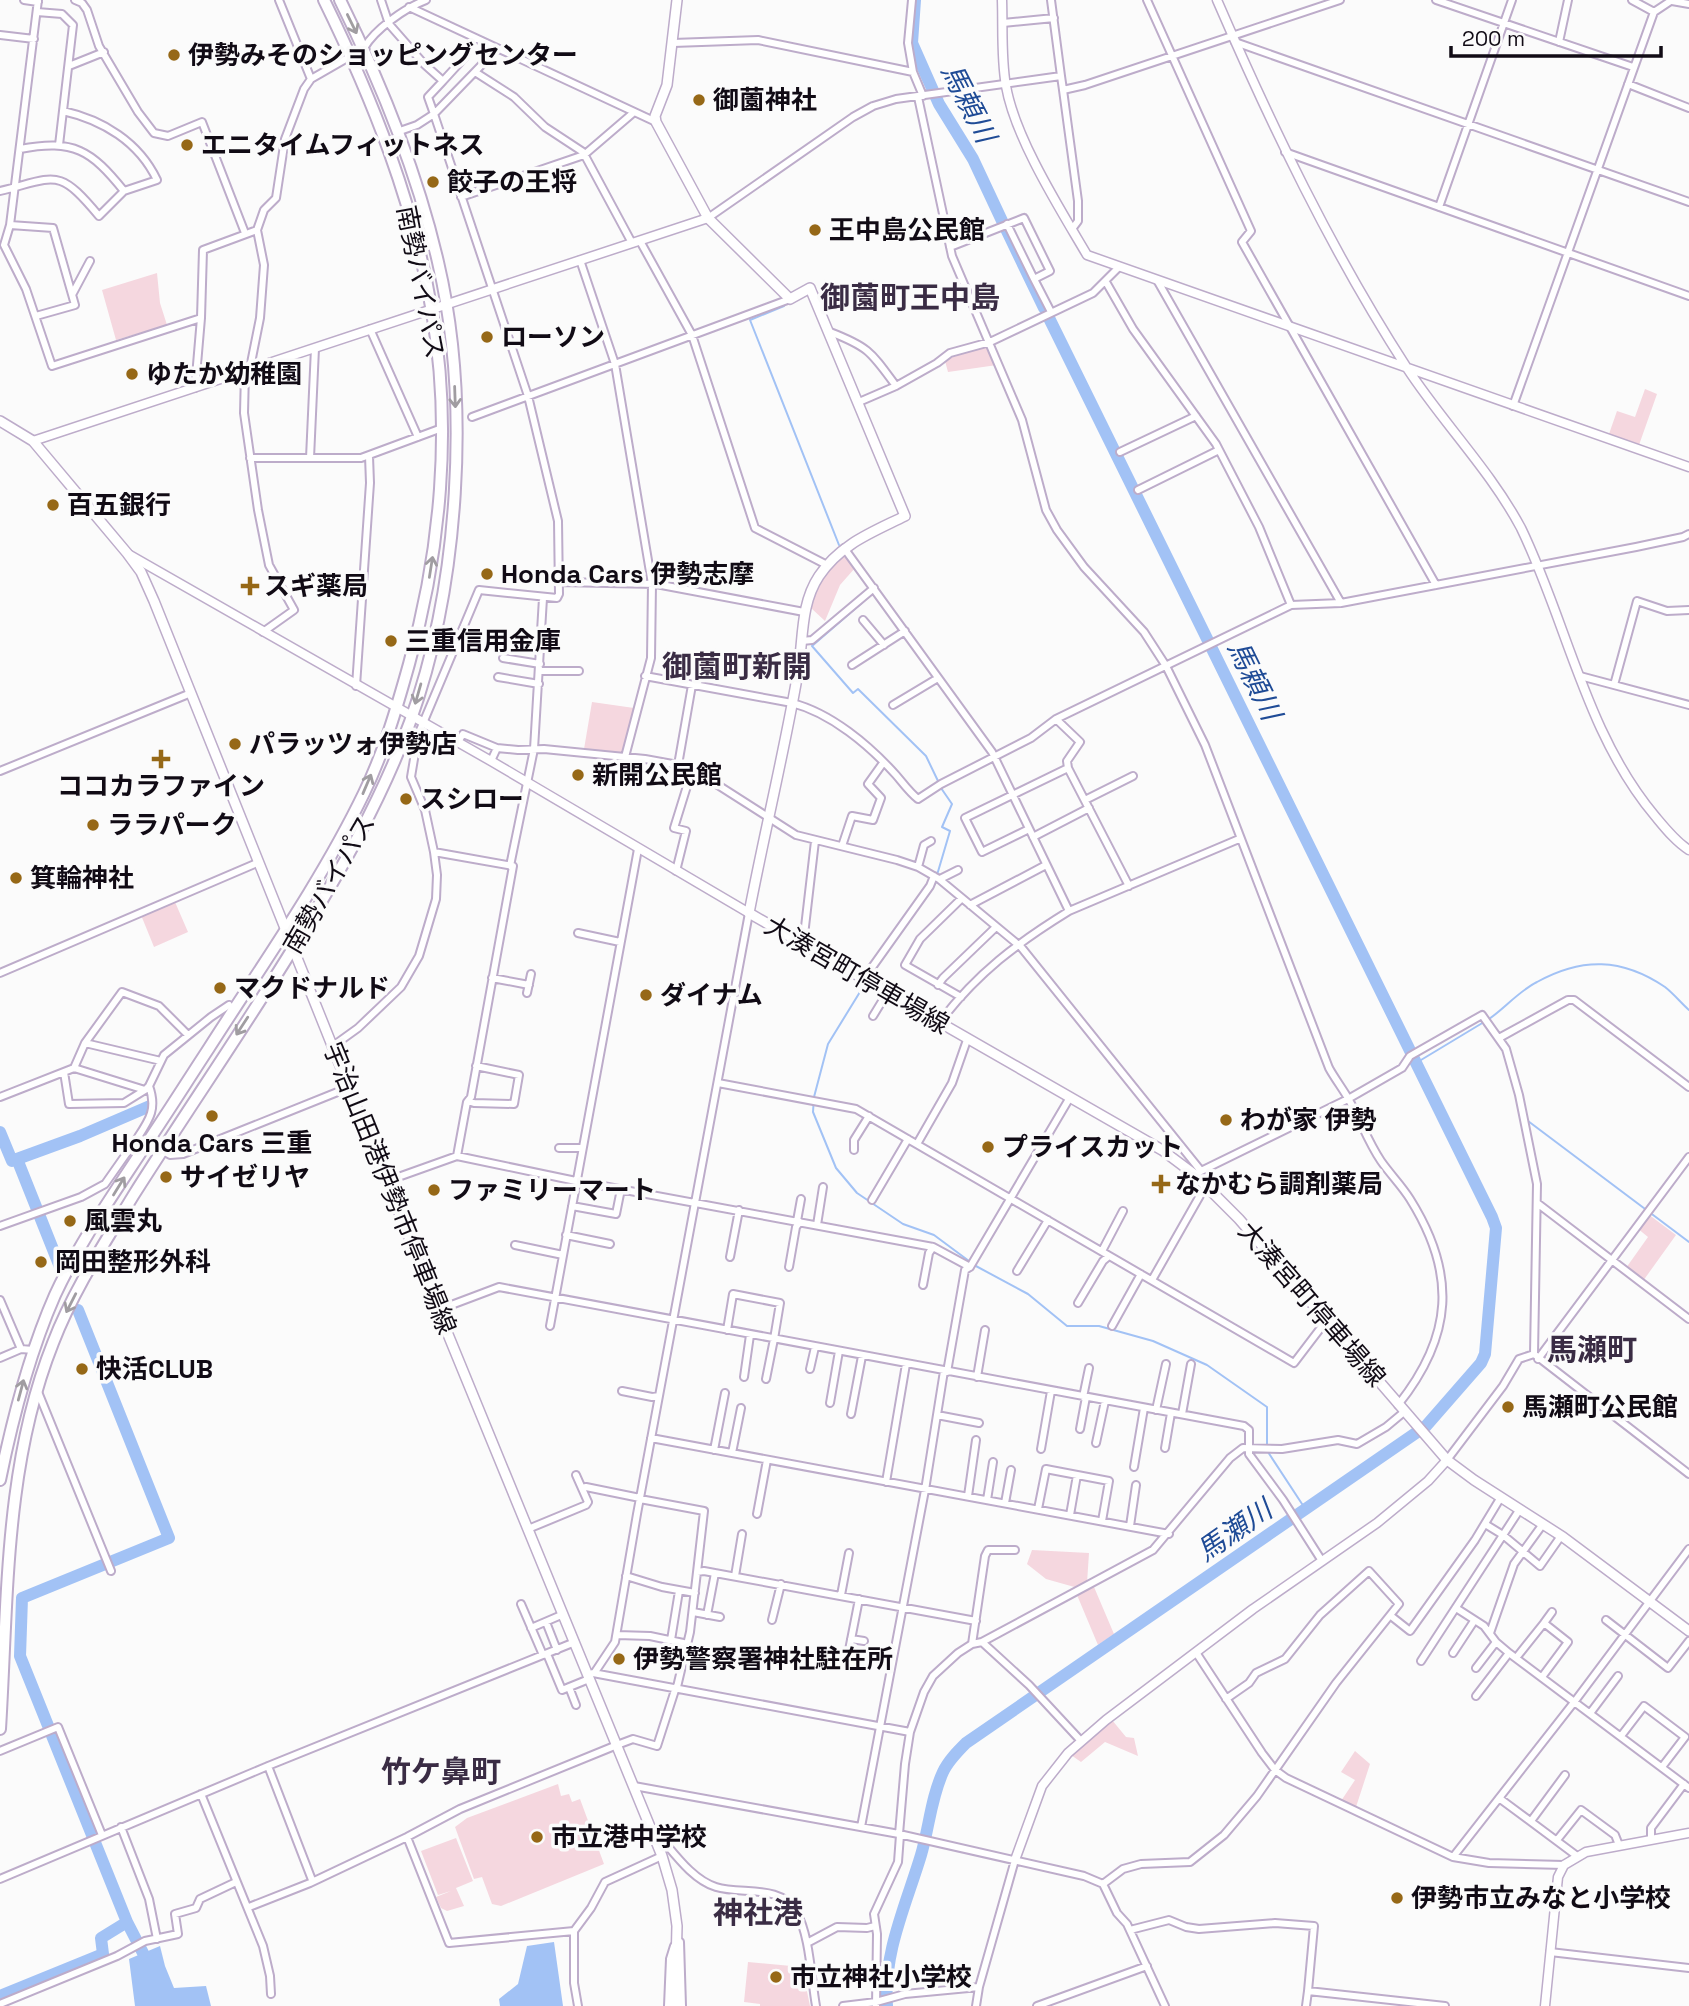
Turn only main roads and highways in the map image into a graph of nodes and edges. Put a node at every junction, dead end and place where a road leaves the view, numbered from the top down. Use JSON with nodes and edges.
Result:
{"nodes":[{"id":1,"x":324,"y":0,"type":"edge"},
{"id":2,"x":340,"y":0,"type":"edge"},
{"id":3,"x":677,"y":0,"type":"edge"},
{"id":4,"x":0,"y":421,"type":"edge"},
{"id":5,"x":285,"y":930,"type":"junction"},
{"id":6,"x":293,"y":949,"type":"junction"},
{"id":7,"x":0,"y":1480,"type":"edge"},
{"id":8,"x":1689,"y":1631,"type":"edge"},
{"id":9,"x":0,"y":1729,"type":"edge"},
{"id":10,"x":675,"y":2006,"type":"edge"}],
"edges":[{"from":5,"to":1,"type":"highway","name":"南勢バイパス","one_way":true},
{"from":2,"to":6,"type":"highway","name":"南勢バイパス","one_way":true},
{"from":3,"to":8,"type":"main road","name":"大湊宮町停車場線"},
{"from":4,"to":5,"type":"main road","name":"宇治山田港伊勢市停車場線"},
{"from":5,"to":6,"type":"main road","name":"宇治山田港伊勢市停車場線"},
{"from":7,"to":5,"type":"highway","name":"南勢バイパス","one_way":true},
{"from":6,"to":9,"type":"highway","name":"南勢バイパス","one_way":true},
{"from":6,"to":10,"type":"main road","name":"宇治山田港伊勢市停車場線"}]}
